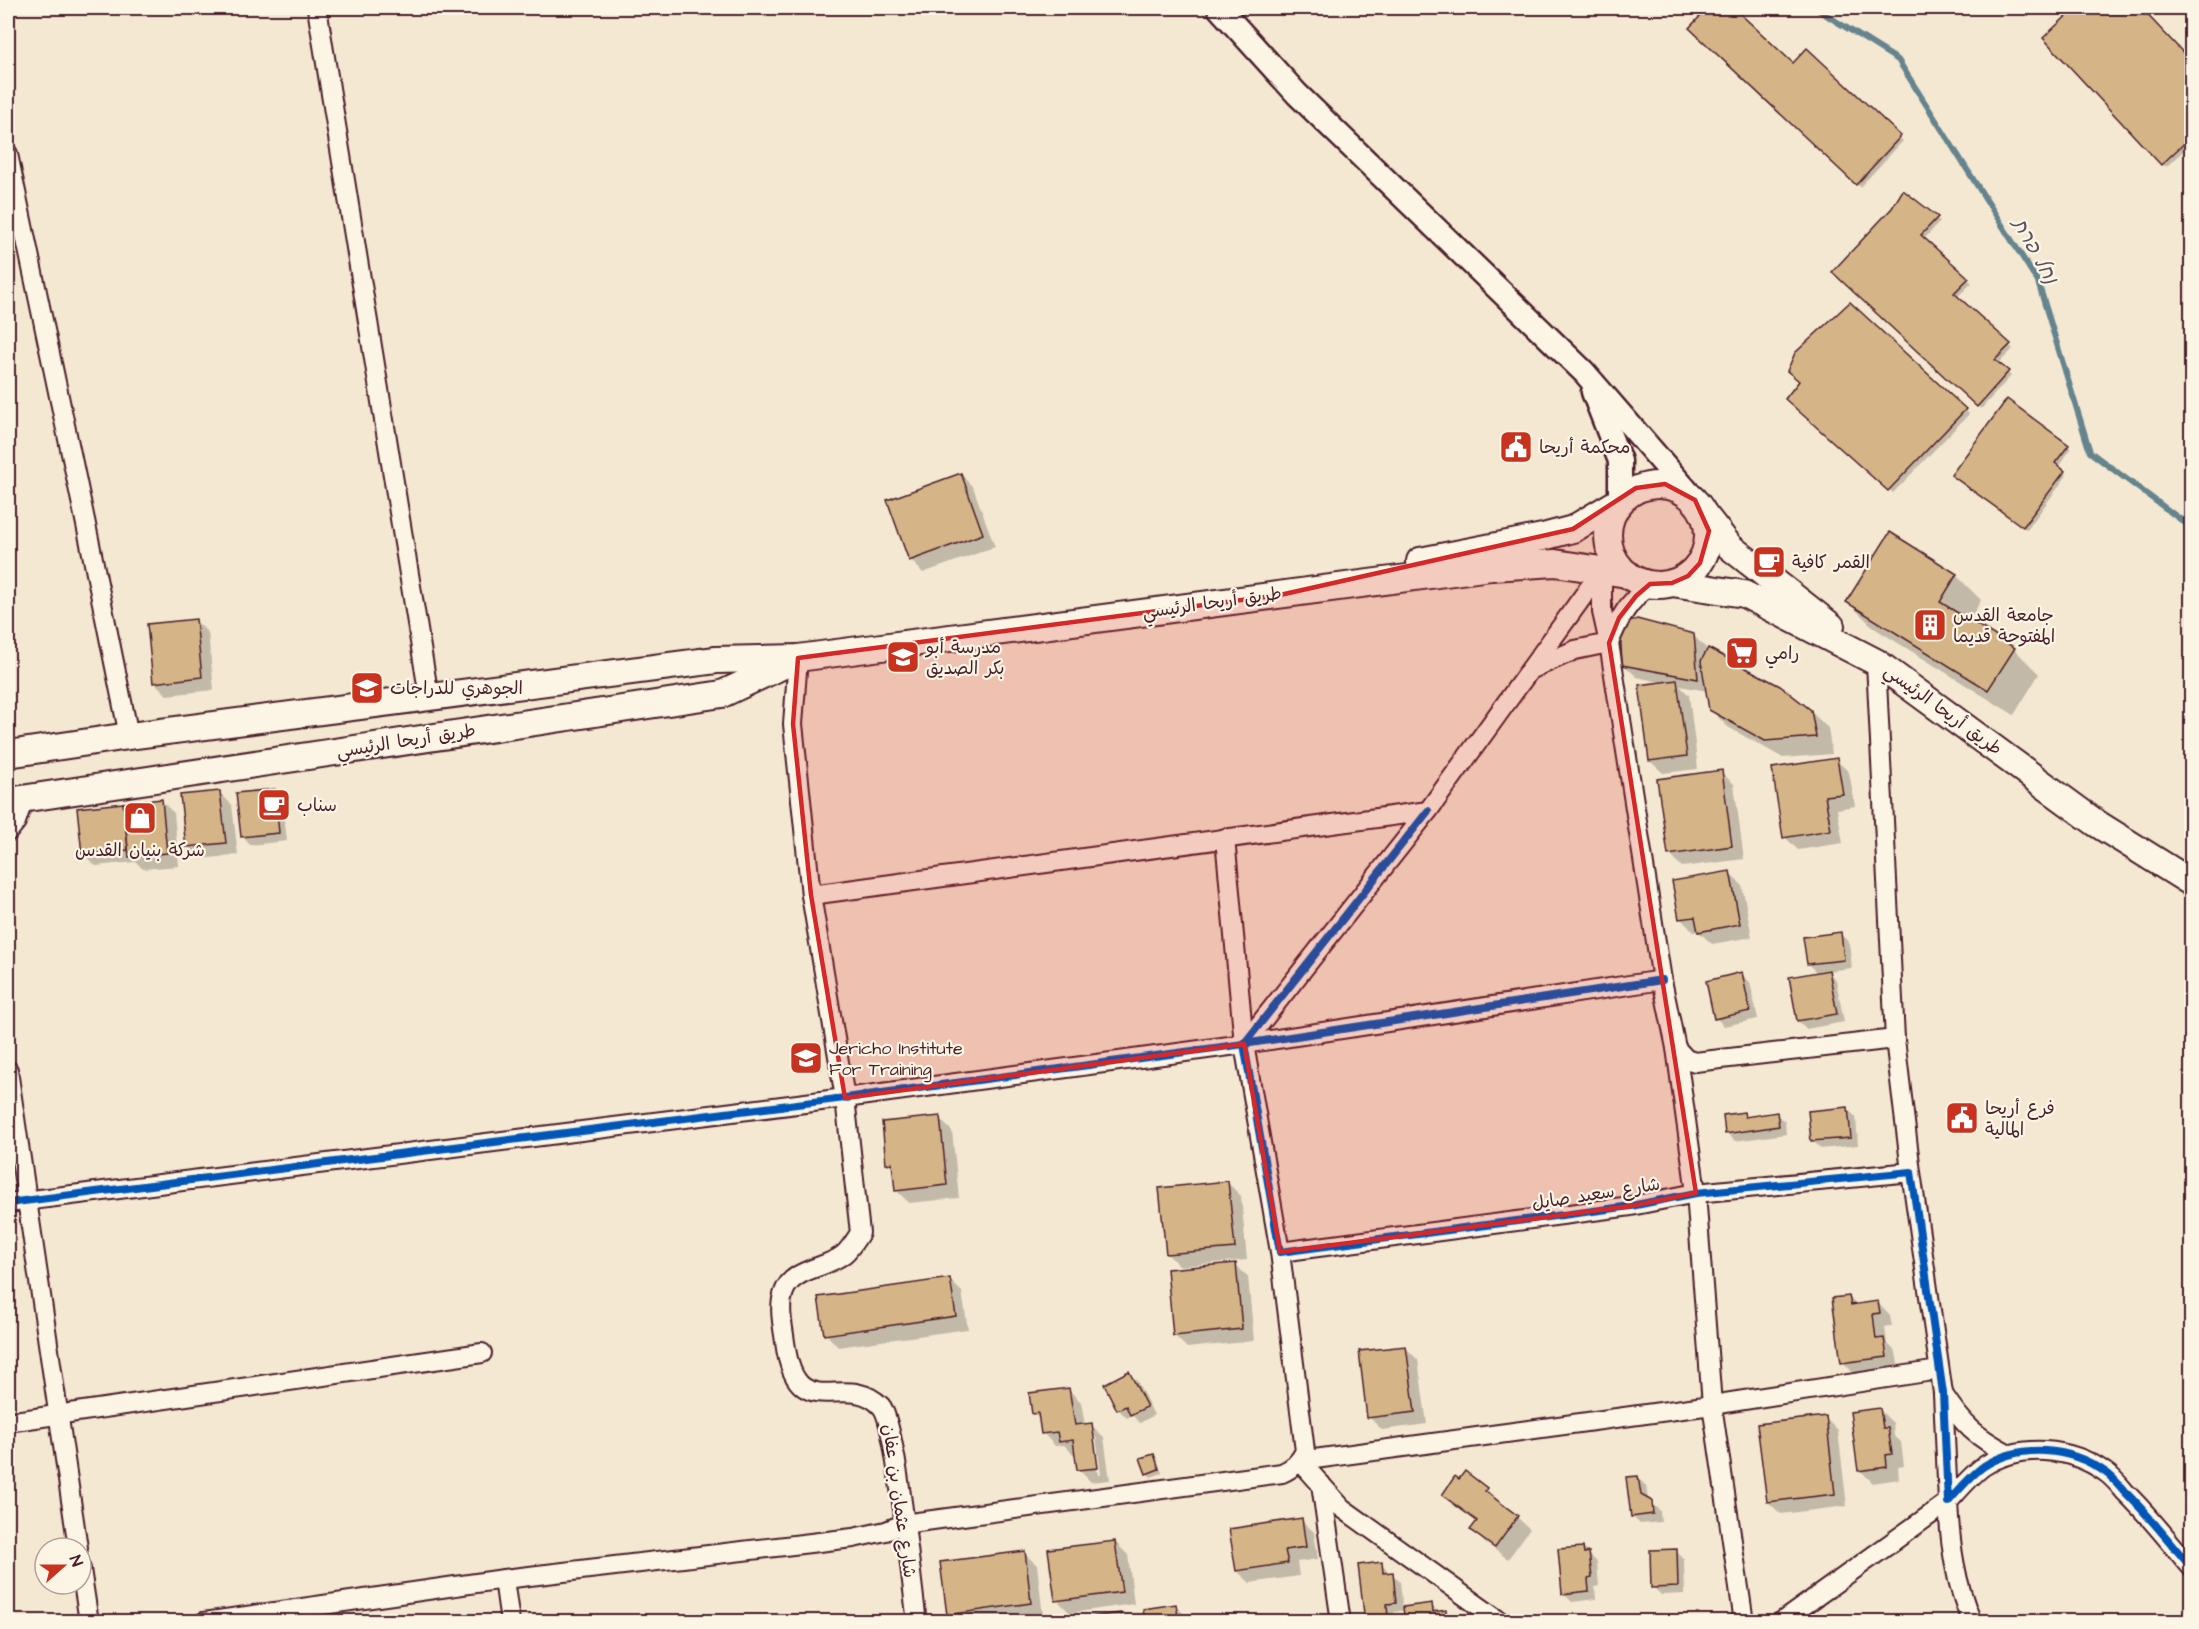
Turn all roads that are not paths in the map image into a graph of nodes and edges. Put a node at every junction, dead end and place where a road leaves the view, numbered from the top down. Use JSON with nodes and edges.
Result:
{"nodes":[{"id":1,"x":317,"y":8,"type":"edge"},
{"id":2,"x":1219,"y":8,"type":"edge"},
{"id":3,"x":8,"y":154,"type":"edge"},
{"id":4,"x":1584,"y":372,"type":"junction"},
{"id":5,"x":1620,"y":501,"type":"junction"},
{"id":6,"x":1700,"y":507,"type":"junction"},
{"id":7,"x":1615,"y":572,"type":"junction"},
{"id":8,"x":1661,"y":584,"type":"junction"},
{"id":9,"x":1280,"y":594,"type":"junction"},
{"id":10,"x":1609,"y":643,"type":"junction"},
{"id":11,"x":798,"y":658,"type":"junction"},
{"id":12,"x":1876,"y":662,"type":"junction"},
{"id":13,"x":1528,"y":671,"type":"junction"},
{"id":14,"x":429,"y":697,"type":"junction"},
{"id":15,"x":129,"y":736,"type":"junction"},
{"id":16,"x":8,"y":754,"type":"edge"},
{"id":17,"x":16,"y":800,"type":"edge"},
{"id":18,"x":1428,"y":811,"type":"junction"},
{"id":19,"x":8,"y":832,"type":"edge"},
{"id":20,"x":1225,"y":838,"type":"junction"},
{"id":21,"x":2192,"y":883,"type":"edge"},
{"id":22,"x":811,"y":895,"type":"junction"},
{"id":23,"x":1662,"y":980,"type":"junction"},
{"id":24,"x":1895,"y":1039,"type":"junction"},
{"id":25,"x":1244,"y":1044,"type":"junction"},
{"id":26,"x":1676,"y":1048,"type":"junction"},
{"id":27,"x":8,"y":1070,"type":"edge"},
{"id":28,"x":845,"y":1098,"type":"junction"},
{"id":29,"x":1911,"y":1172,"type":"junction"},
{"id":30,"x":1696,"y":1193,"type":"junction"},
{"id":31,"x":27,"y":1200,"type":"junction"},
{"id":32,"x":8,"y":1203,"type":"edge"},
{"id":33,"x":1280,"y":1252,"type":"junction"},
{"id":34,"x":482,"y":1353,"type":"dead end"},
{"id":35,"x":1939,"y":1370,"type":"junction"},
{"id":36,"x":1942,"y":1393,"type":"junction"},
{"id":37,"x":1712,"y":1405,"type":"junction"},
{"id":38,"x":58,"y":1414,"type":"junction"},
{"id":39,"x":8,"y":1422,"type":"edge"},
{"id":40,"x":2009,"y":1454,"type":"junction"},
{"id":41,"x":1300,"y":1461,"type":"junction"},
{"id":42,"x":1321,"y":1484,"type":"junction"},
{"id":43,"x":1948,"y":1502,"type":"junction"},
{"id":44,"x":903,"y":1524,"type":"junction"},
{"id":45,"x":76,"y":1536,"type":"edge"},
{"id":46,"x":2192,"y":1568,"type":"edge"},
{"id":47,"x":504,"y":1579,"type":"junction"},
{"id":48,"x":85,"y":1596,"type":"edge"},
{"id":49,"x":89,"y":1622,"type":"edge"},
{"id":50,"x":204,"y":1622,"type":"edge"},
{"id":51,"x":510,"y":1622,"type":"edge"},
{"id":52,"x":917,"y":1622,"type":"edge"},
{"id":53,"x":1341,"y":1622,"type":"edge"},
{"id":54,"x":1501,"y":1622,"type":"edge"},
{"id":55,"x":1744,"y":1622,"type":"edge"},
{"id":56,"x":1781,"y":1622,"type":"edge"},
{"id":57,"x":1972,"y":1622,"type":"edge"}],
"edges":[{"from":1,"to":14,"type":"street"},
{"from":2,"to":4,"type":"street"},
{"from":3,"to":15,"type":"street"},
{"from":4,"to":5,"type":"street"},
{"from":4,"to":6,"type":"street"},
{"from":5,"to":6,"type":"main road"},
{"from":5,"to":7,"type":"main road"},
{"from":5,"to":9,"type":"main road"},
{"from":6,"to":8,"type":"main road"},
{"from":6,"to":12,"type":"main road"},
{"from":7,"to":8,"type":"main road"},
{"from":7,"to":9,"type":"main road","name":"طريق أريحا الرئيسي"},
{"from":7,"to":10,"type":"street"},
{"from":7,"to":13,"type":"street"},
{"from":8,"to":10,"type":"street"},
{"from":8,"to":12,"type":"main road","name":"طريق أريحا الرئيسي"},
{"from":9,"to":11,"type":"main road","name":"طريق أريحا الرئيسي"},
{"from":10,"to":13,"type":"street"},
{"from":10,"to":23,"type":"street"},
{"from":11,"to":14,"type":"main road","name":"طريق أريحا الرئيسي"},
{"from":11,"to":17,"type":"main road","name":"طريق أريحا الرئيسي"},
{"from":11,"to":22,"type":"street","name":"شارع عثمان بن عفان"},
{"from":12,"to":21,"type":"main road","name":"طريق أريحا الرئيسي"},
{"from":12,"to":24,"type":"street"},
{"from":13,"to":18,"type":"street"},
{"from":14,"to":15,"type":"main road","name":"طريق أريحا الرئيسي"},
{"from":15,"to":16,"type":"main road","name":"طريق أريحا الرئيسي"},
{"from":17,"to":19,"type":"street"},
{"from":18,"to":20,"type":"street"},
{"from":18,"to":25,"type":"street"},
{"from":20,"to":22,"type":"street"},
{"from":20,"to":25,"type":"street"},
{"from":22,"to":28,"type":"street","name":"شارع عثمان بن عفان"},
{"from":23,"to":25,"type":"street"},
{"from":23,"to":26,"type":"street"},
{"from":24,"to":26,"type":"street"},
{"from":24,"to":29,"type":"street"},
{"from":25,"to":28,"type":"street"},
{"from":25,"to":33,"type":"street"},
{"from":26,"to":30,"type":"street"},
{"from":27,"to":31,"type":"street"},
{"from":28,"to":31,"type":"street"},
{"from":28,"to":44,"type":"street","name":"شارع عثمان بن عفان"},
{"from":29,"to":30,"type":"street","name":"شارع سعيد صايل"},
{"from":29,"to":35,"type":"street"},
{"from":30,"to":33,"type":"street","name":"شارع سعيد صايل"},
{"from":30,"to":37,"type":"street"},
{"from":31,"to":32,"type":"street"},
{"from":31,"to":38,"type":"street"},
{"from":33,"to":41,"type":"street"},
{"from":34,"to":38,"type":"street"},
{"from":35,"to":36,"type":"street"},
{"from":35,"to":37,"type":"street"},
{"from":36,"to":40,"type":"street"},
{"from":36,"to":43,"type":"street"},
{"from":37,"to":41,"type":"street"},
{"from":37,"to":55,"type":"street"},
{"from":38,"to":39,"type":"street"},
{"from":38,"to":45,"type":"street"},
{"from":40,"to":43,"type":"street"},
{"from":40,"to":46,"type":"street"},
{"from":41,"to":42,"type":"street"},
{"from":41,"to":44,"type":"street"},
{"from":42,"to":53,"type":"street"},
{"from":42,"to":54,"type":"street"},
{"from":43,"to":56,"type":"street"},
{"from":43,"to":57,"type":"street"},
{"from":44,"to":47,"type":"street"},
{"from":44,"to":52,"type":"street","name":"شارع عثمان بن عفان"},
{"from":47,"to":50,"type":"street"},
{"from":47,"to":51,"type":"street"},
{"from":48,"to":49,"type":"street"}]}
